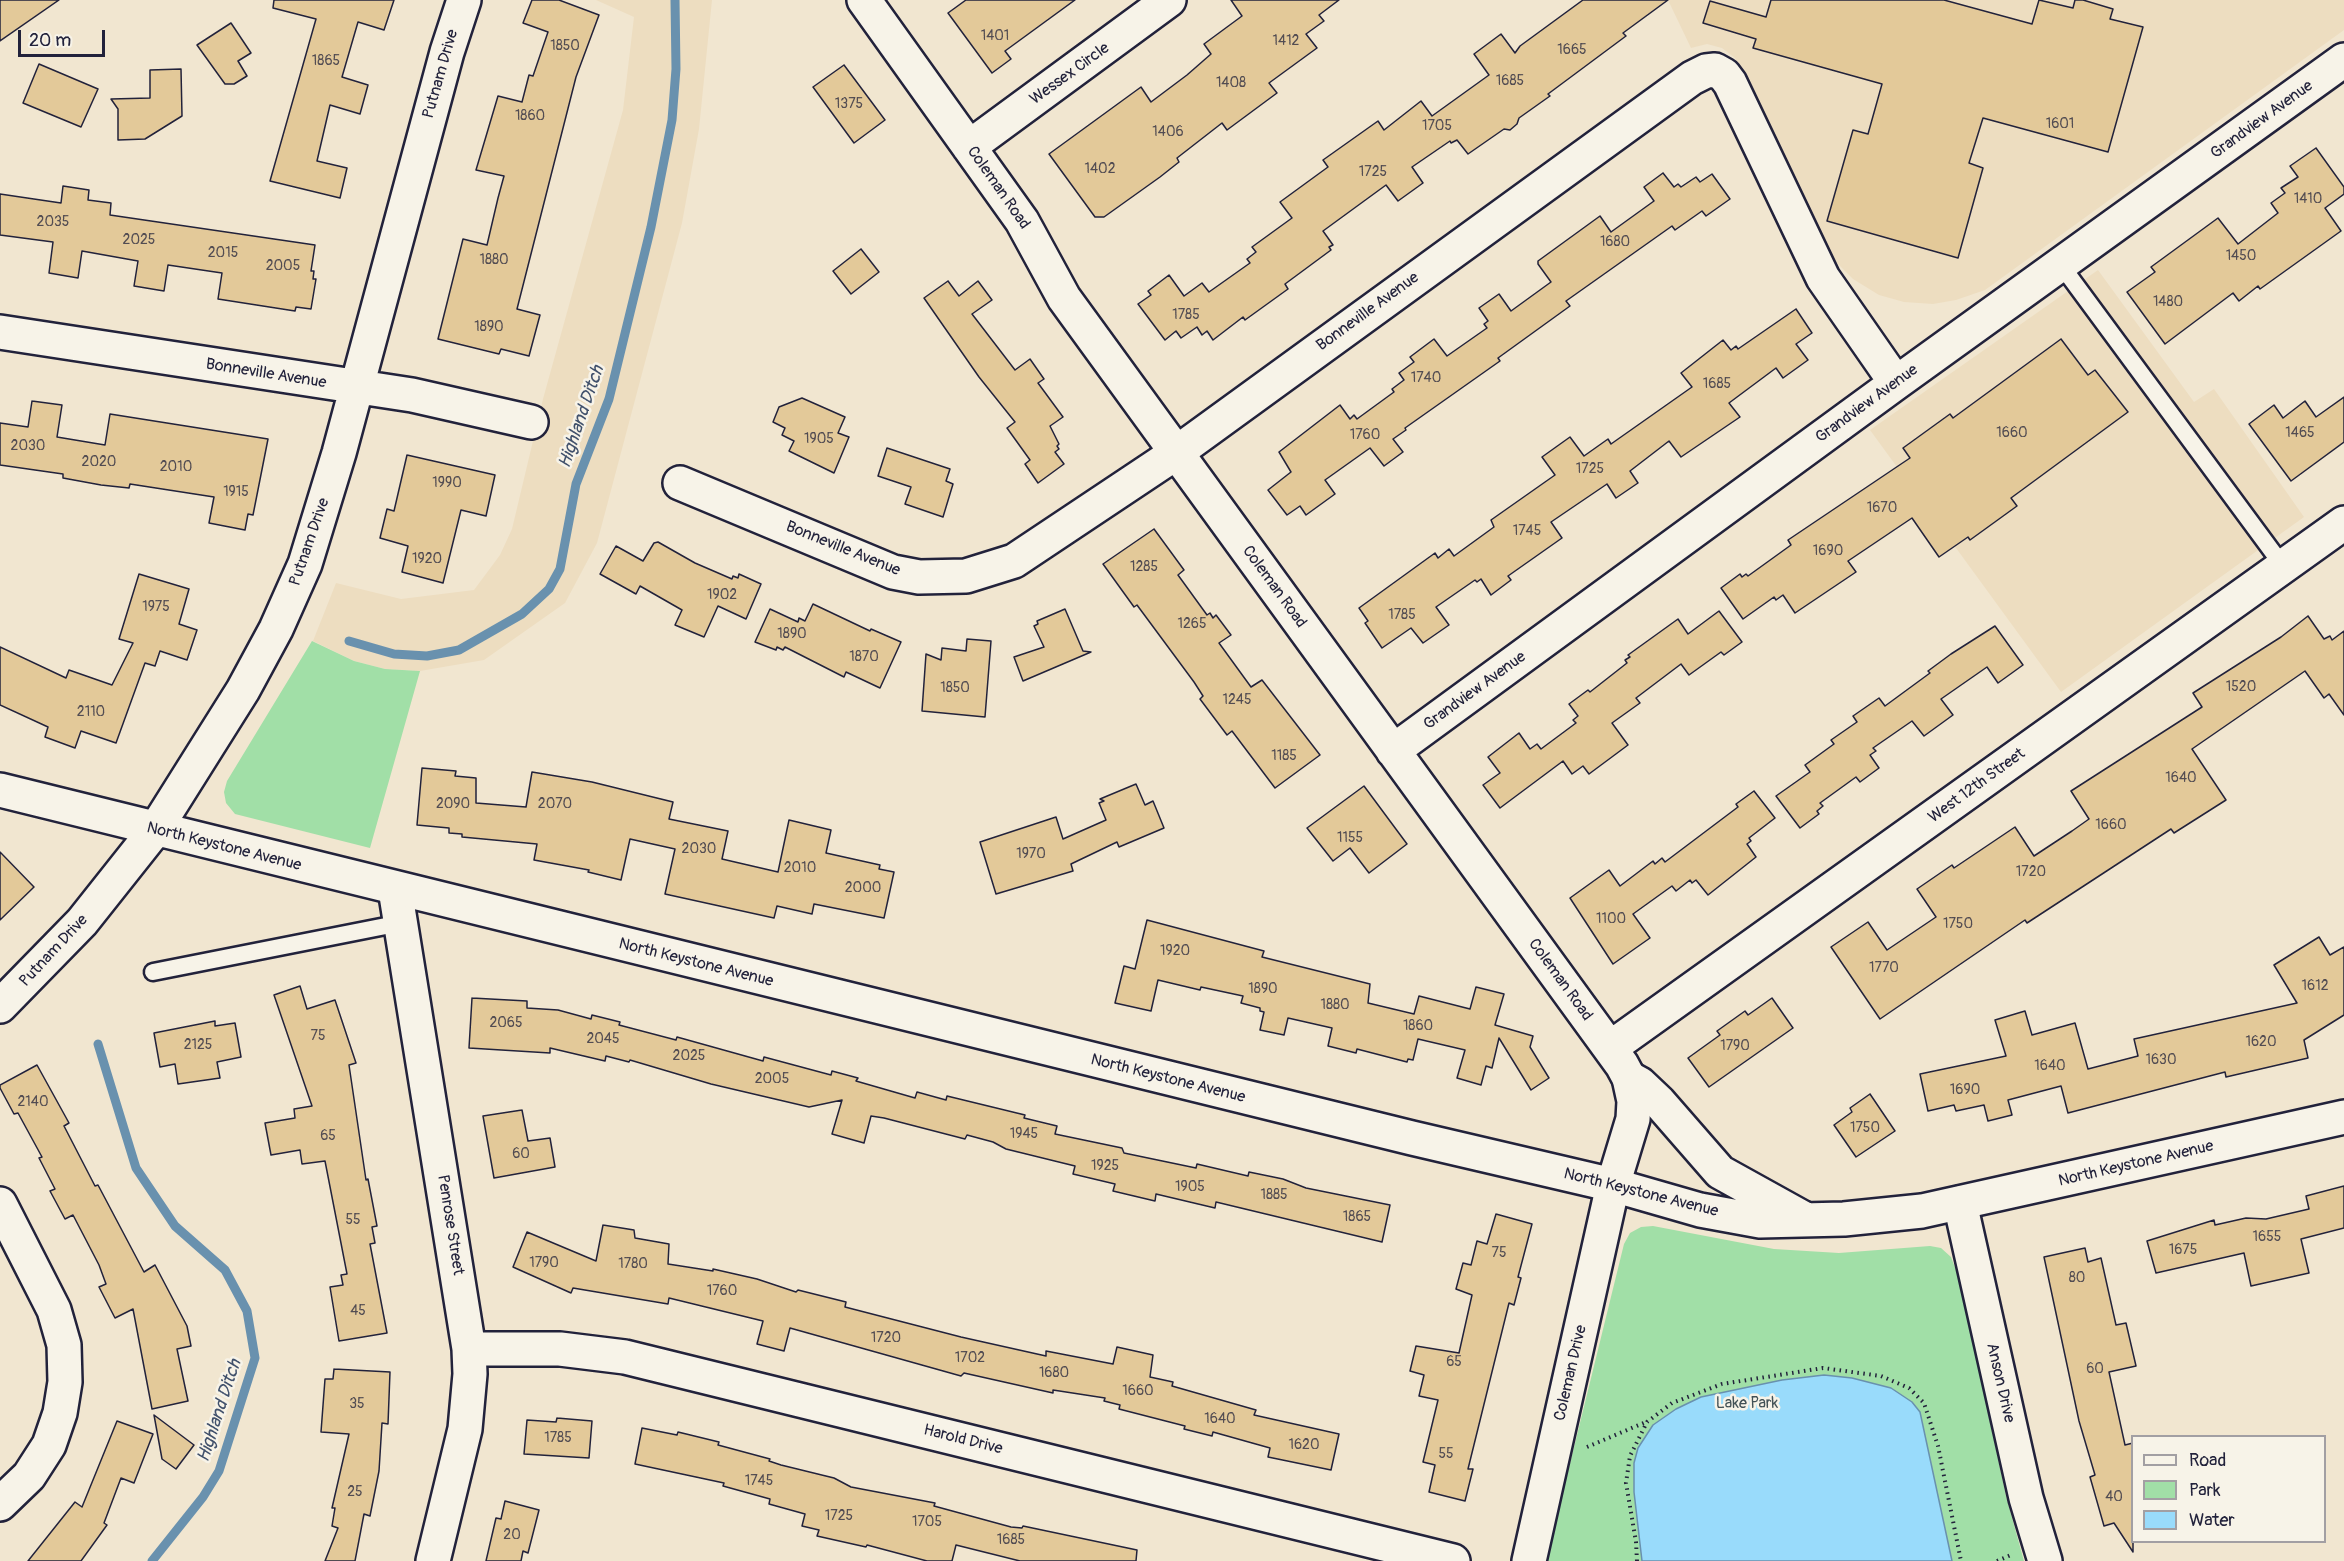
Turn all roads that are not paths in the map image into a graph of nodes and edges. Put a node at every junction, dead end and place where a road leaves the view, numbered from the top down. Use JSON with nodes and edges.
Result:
{"nodes":[{"id":1,"x":464,"y":0,"type":"edge"},
{"id":2,"x":864,"y":0,"type":"edge"},
{"id":3,"x":1169,"y":0,"type":"edge"},
{"id":4,"x":2344,"y":60,"type":"edge"},
{"id":5,"x":969,"y":147,"type":"junction"},
{"id":6,"x":2061,"y":265,"type":"junction"},
{"id":7,"x":0,"y":332,"type":"edge"},
{"id":8,"x":1896,"y":383,"type":"junction"},
{"id":9,"x":356,"y":388,"type":"junction"},
{"id":10,"x":531,"y":422,"type":"dead end"},
{"id":11,"x":1176,"y":453,"type":"junction"},
{"id":12,"x":680,"y":483,"type":"dead end"},
{"id":13,"x":2344,"y":523,"type":"edge"},
{"id":14,"x":2283,"y":566,"type":"junction"},
{"id":15,"x":1393,"y":751,"type":"junction"},
{"id":16,"x":0,"y":790,"type":"edge"},
{"id":17,"x":155,"y":830,"type":"junction"},
{"id":18,"x":395,"y":888,"type":"junction"},
{"id":19,"x":401,"y":923,"type":"junction"},
{"id":20,"x":153,"y":972,"type":"dead end"},
{"id":21,"x":0,"y":1006,"type":"edge"},
{"id":22,"x":1610,"y":1048,"type":"junction"},
{"id":23,"x":1629,"y":1078,"type":"junction"},
{"id":24,"x":2344,"y":1117,"type":"edge"},
{"id":25,"x":1612,"y":1185,"type":"junction"},
{"id":26,"x":1960,"y":1203,"type":"junction"},
{"id":27,"x":0,"y":1204,"type":"edge"},
{"id":28,"x":1803,"y":1218,"type":"junction"},
{"id":29,"x":469,"y":1349,"type":"junction"},
{"id":30,"x":0,"y":1504,"type":"edge"},
{"id":31,"x":433,"y":1561,"type":"edge"},
{"id":32,"x":1453,"y":1561,"type":"edge"},
{"id":33,"x":1529,"y":1561,"type":"edge"},
{"id":34,"x":2045,"y":1561,"type":"edge"}],
"edges":[{"from":1,"to":9,"type":"street","name":"Putnam Drive"},
{"from":2,"to":5,"type":"street","name":"Coleman Road"},
{"from":3,"to":5,"type":"street","name":"Wessex Circle"},
{"from":4,"to":6,"type":"street","name":"Grandview Avenue"},
{"from":5,"to":11,"type":"street","name":"Coleman Road"},
{"from":6,"to":8,"type":"street","name":"Grandview Avenue"},
{"from":6,"to":14,"type":"lane"},
{"from":7,"to":9,"type":"street","name":"Bonneville Avenue"},
{"from":8,"to":11,"type":"street","name":"Bonneville Avenue"},
{"from":8,"to":15,"type":"street","name":"Grandview Avenue"},
{"from":9,"to":10,"type":"street","name":"Bonneville Avenue"},
{"from":9,"to":17,"type":"street","name":"Putnam Drive"},
{"from":11,"to":12,"type":"street","name":"Bonneville Avenue"},
{"from":11,"to":15,"type":"street","name":"Coleman Road"},
{"from":13,"to":14,"type":"street","name":"West 12th Street"},
{"from":14,"to":22,"type":"street","name":"West 12th Street"},
{"from":15,"to":22,"type":"street","name":"Coleman Road"},
{"from":16,"to":17,"type":"street","name":"North Keystone Avenue"},
{"from":17,"to":18,"type":"street","name":"North Keystone Avenue"},
{"from":17,"to":21,"type":"street","name":"Putnam Drive"},
{"from":18,"to":19,"type":"street","name":"Penrose Street"},
{"from":18,"to":25,"type":"street","name":"North Keystone Avenue"},
{"from":19,"to":20,"type":"lane"},
{"from":19,"to":29,"type":"street","name":"Penrose Street"},
{"from":22,"to":23,"type":"street","name":"Coleman Road"},
{"from":23,"to":25,"type":"street","name":"Coleman Road"},
{"from":23,"to":28,"type":"street"},
{"from":24,"to":26,"type":"street","name":"North Keystone Avenue"},
{"from":25,"to":28,"type":"street","name":"North Keystone Avenue"},
{"from":25,"to":33,"type":"street","name":"Coleman Drive"},
{"from":26,"to":28,"type":"street","name":"North Keystone Avenue"},
{"from":26,"to":34,"type":"street","name":"Anson Drive"},
{"from":27,"to":30,"type":"street"},
{"from":29,"to":31,"type":"street","name":"Penrose Street"},
{"from":29,"to":32,"type":"street","name":"Harold Drive"}]}
